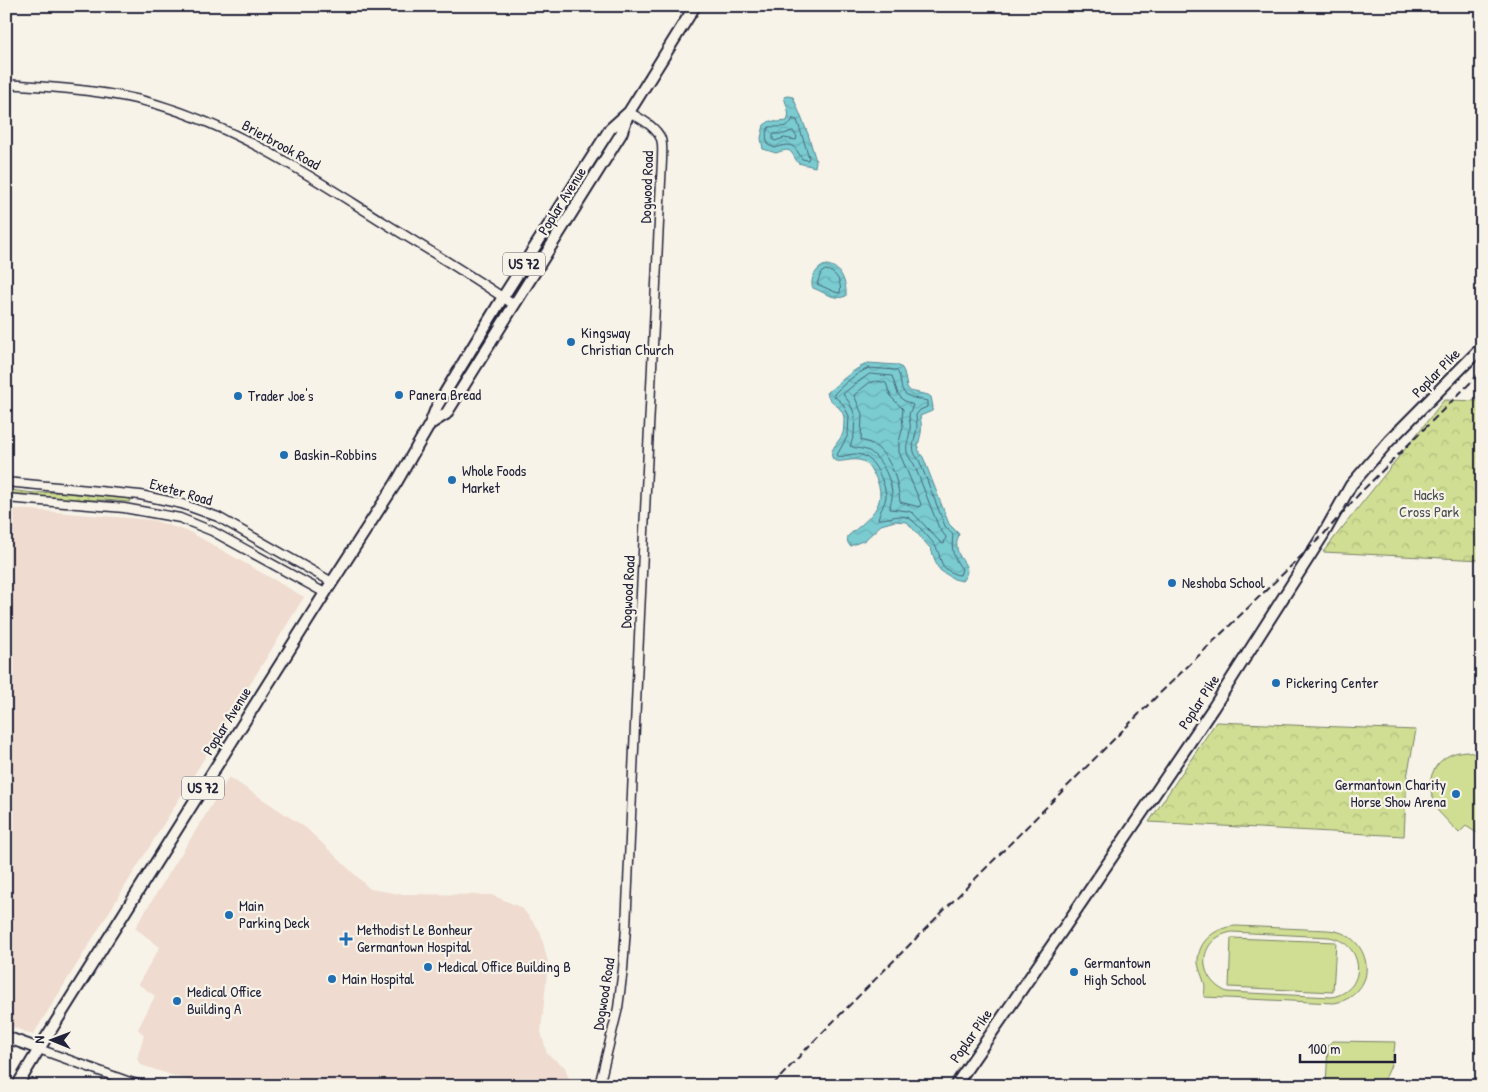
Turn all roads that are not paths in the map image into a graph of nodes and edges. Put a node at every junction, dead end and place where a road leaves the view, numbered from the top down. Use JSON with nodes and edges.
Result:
{"nodes":[{"id":1,"x":695,"y":6,"type":"edge"},
{"id":2,"x":6,"y":84,"type":"edge"},
{"id":3,"x":629,"y":112,"type":"junction"},
{"id":4,"x":503,"y":297,"type":"junction"},
{"id":5,"x":514,"y":305,"type":"junction"},
{"id":6,"x":1482,"y":347,"type":"edge"},
{"id":7,"x":430,"y":424,"type":"junction"},
{"id":8,"x":6,"y":482,"type":"edge"},
{"id":9,"x":6,"y":498,"type":"edge"},
{"id":10,"x":332,"y":582,"type":"junction"},
{"id":11,"x":325,"y":594,"type":"junction"},
{"id":12,"x":6,"y":1037,"type":"edge"},
{"id":13,"x":39,"y":1049,"type":"junction"},
{"id":14,"x":17,"y":1086,"type":"edge"},
{"id":15,"x":145,"y":1086,"type":"edge"},
{"id":16,"x":599,"y":1086,"type":"edge"},
{"id":17,"x":955,"y":1086,"type":"edge"}],
"edges":[{"from":1,"to":3,"type":"main road","name":"Poplar Avenue","number":"US 72"},
{"from":2,"to":4,"type":"street","name":"Brierbrook Road"},
{"from":3,"to":4,"type":"main road","name":"Poplar Avenue","number":"US 72"},
{"from":3,"to":5,"type":"main road","name":"Poplar Avenue"},
{"from":3,"to":16,"type":"street","name":"Dogwood Road"},
{"from":4,"to":5,"type":"street","name":"Brierbrook Road"},
{"from":4,"to":7,"type":"main road","name":"Poplar Avenue","number":"US 72"},
{"from":5,"to":7,"type":"main road","name":"Poplar Avenue"},
{"from":6,"to":17,"type":"main road","name":"Poplar Pike"},
{"from":7,"to":10,"type":"main road","name":"Poplar Avenue","number":"US 72"},
{"from":8,"to":10,"type":"street","name":"Exeter Road"},
{"from":9,"to":11,"type":"street","name":"Exeter Road"},
{"from":10,"to":11,"type":"main road","name":"Poplar Avenue","number":"US 72"},
{"from":11,"to":13,"type":"main road","name":"Poplar Avenue","number":"US 72"},
{"from":12,"to":13,"type":"main road"},
{"from":13,"to":14,"type":"main road","name":"Poplar Avenue","number":"US 72"},
{"from":13,"to":15,"type":"street"}]}
